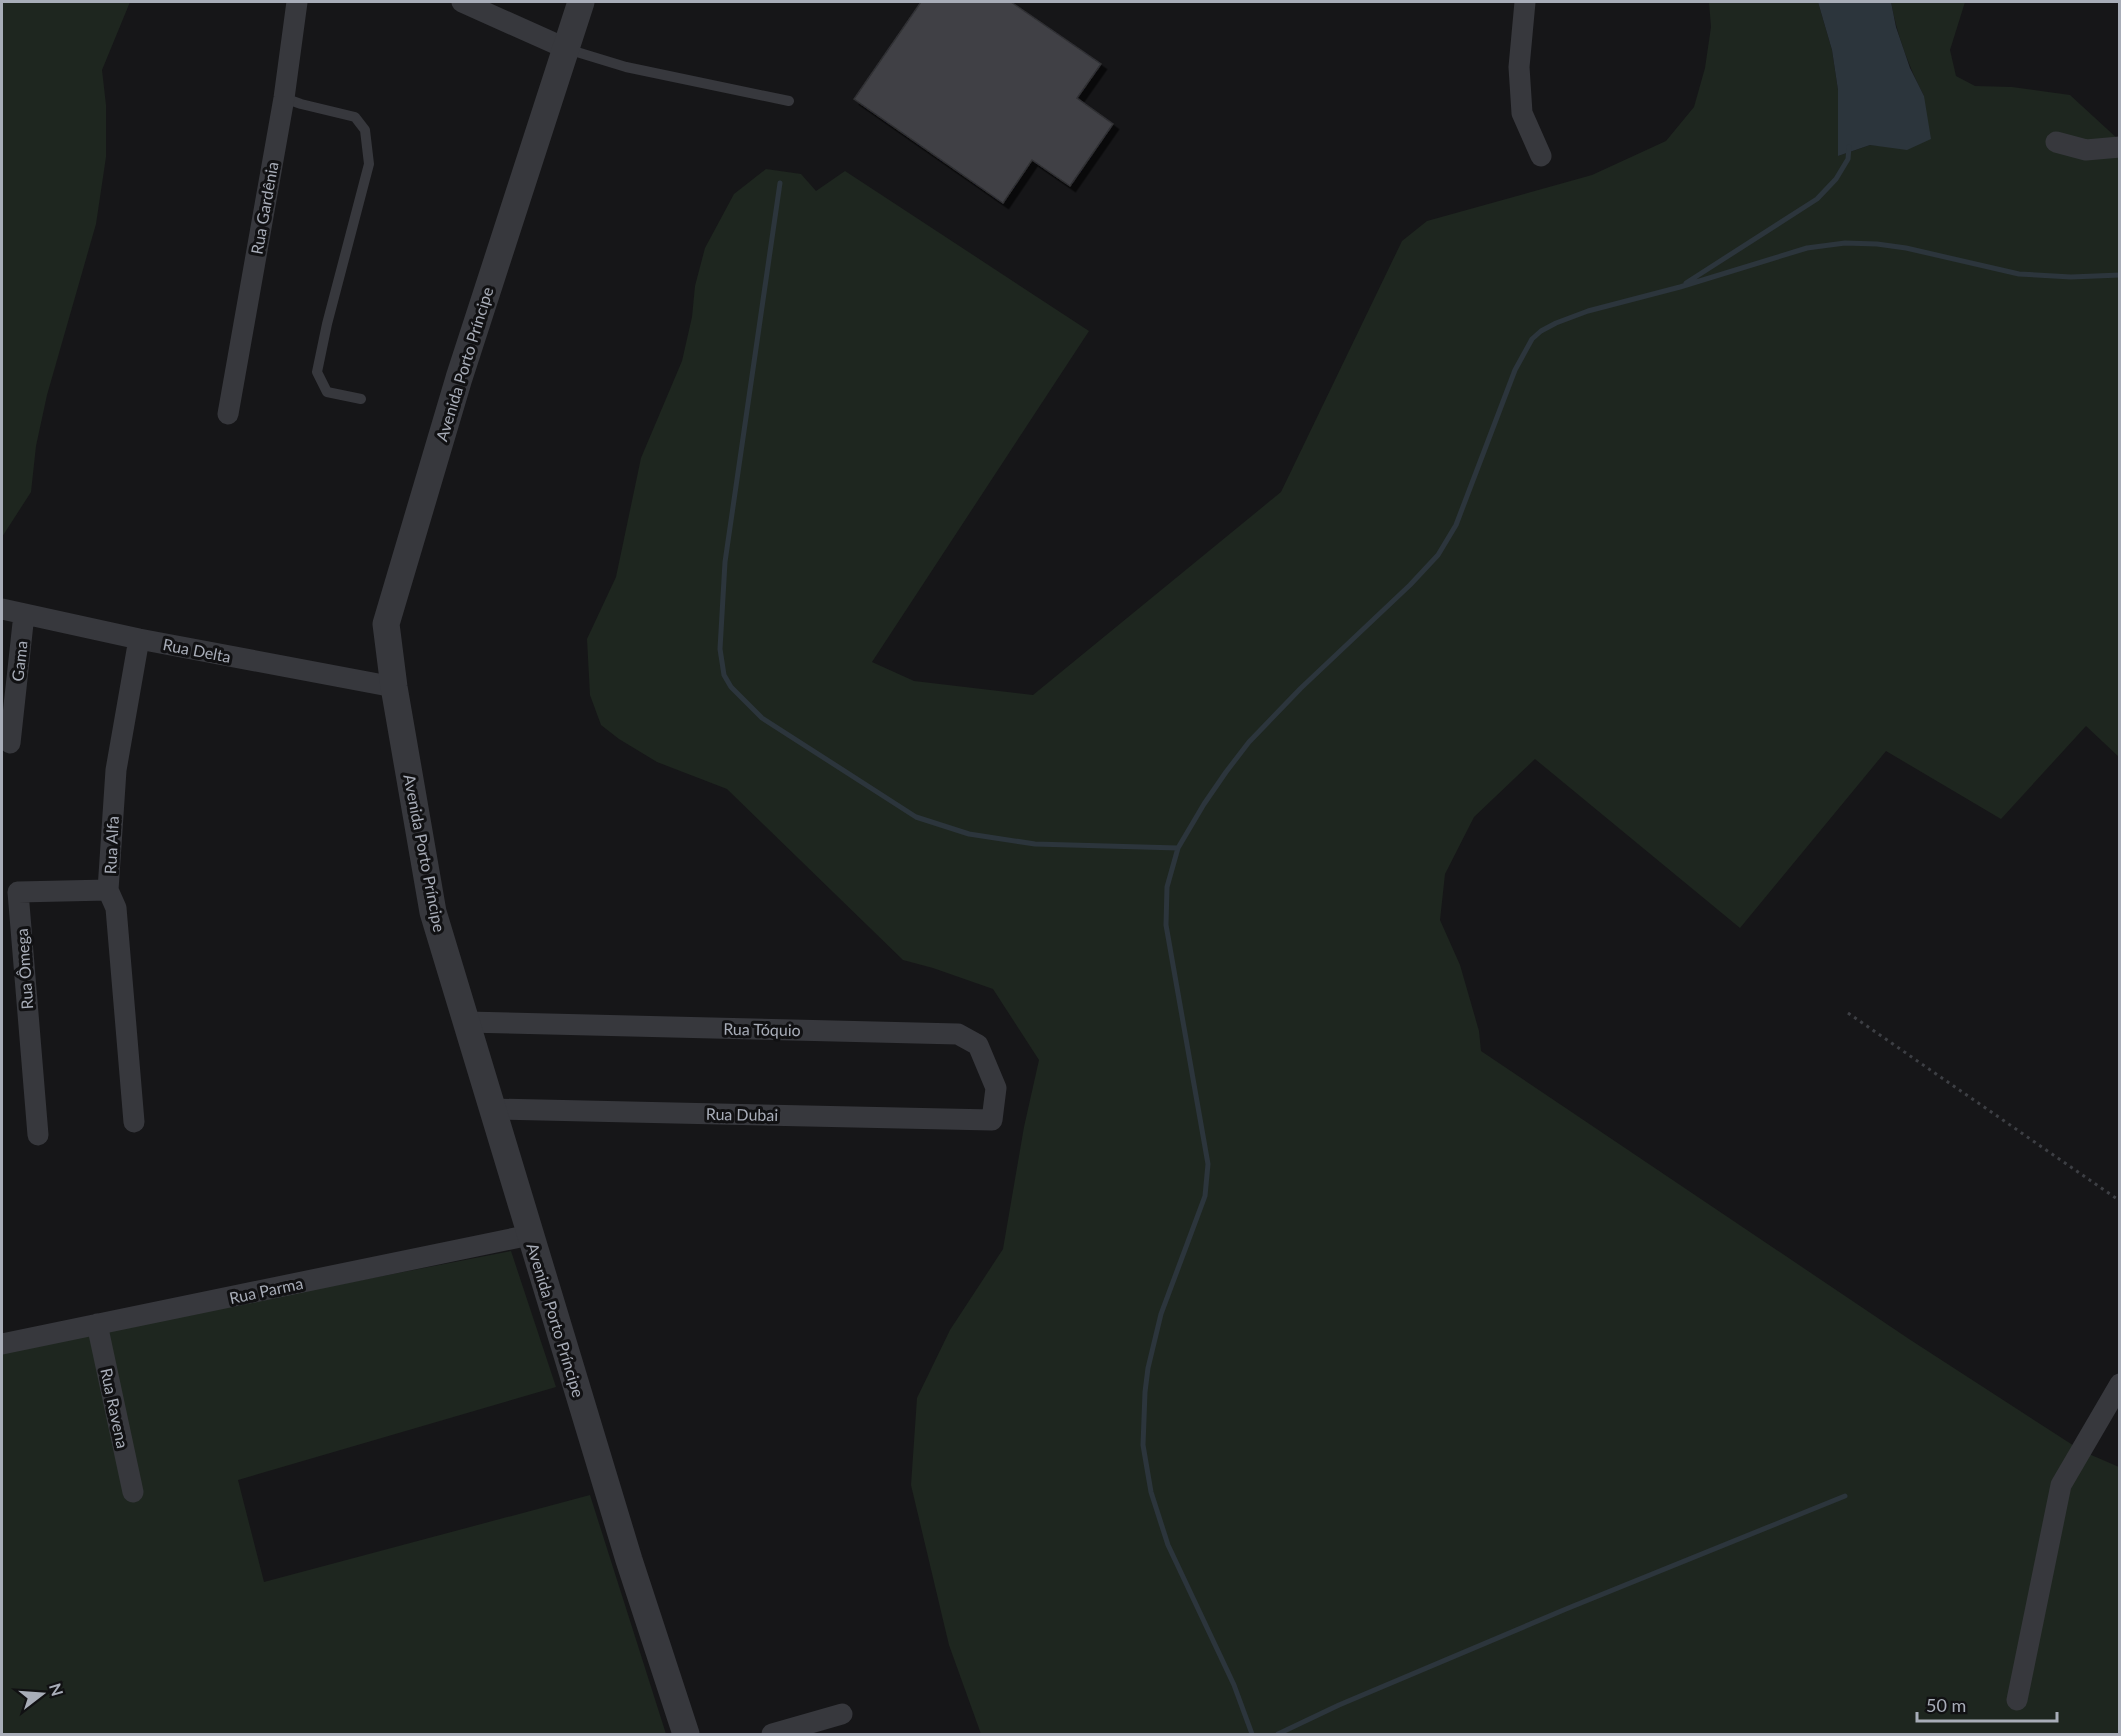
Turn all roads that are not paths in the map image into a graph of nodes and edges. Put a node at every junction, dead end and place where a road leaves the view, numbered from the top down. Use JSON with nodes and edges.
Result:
{"nodes":[{"id":1,"x":297,"y":2,"type":"edge"},
{"id":2,"x":462,"y":2,"type":"edge"},
{"id":3,"x":581,"y":2,"type":"edge"},
{"id":4,"x":1525,"y":2,"type":"edge"},
{"id":5,"x":565,"y":48,"type":"junction"},
{"id":6,"x":284,"y":98,"type":"junction"},
{"id":7,"x":789,"y":101,"type":"dead end"},
{"id":8,"x":2056,"y":142,"type":"dead end"},
{"id":9,"x":2120,"y":147,"type":"edge"},
{"id":10,"x":1540,"y":156,"type":"dead end"},
{"id":11,"x":361,"y":399,"type":"dead end"},
{"id":12,"x":228,"y":414,"type":"dead end"},
{"id":13,"x":2,"y":609,"type":"edge"},
{"id":14,"x":24,"y":614,"type":"junction"},
{"id":15,"x":139,"y":639,"type":"junction"},
{"id":16,"x":394,"y":687,"type":"junction"},
{"id":17,"x":10,"y":743,"type":"dead end"},
{"id":18,"x":108,"y":890,"type":"junction"},
{"id":19,"x":466,"y":1022,"type":"junction"},
{"id":20,"x":492,"y":1109,"type":"junction"},
{"id":21,"x":992,"y":1120,"type":"joint"},
{"id":22,"x":134,"y":1122,"type":"dead end"},
{"id":23,"x":38,"y":1135,"type":"dead end"},
{"id":24,"x":530,"y":1235,"type":"junction"},
{"id":25,"x":97,"y":1324,"type":"junction"},
{"id":26,"x":2,"y":1344,"type":"edge"},
{"id":27,"x":2120,"y":1384,"type":"edge"},
{"id":28,"x":133,"y":1492,"type":"dead end"},
{"id":29,"x":2017,"y":1700,"type":"dead end"},
{"id":30,"x":842,"y":1714,"type":"dead end"},
{"id":31,"x":686,"y":1734,"type":"edge"},
{"id":32,"x":772,"y":1734,"type":"edge"}],
"edges":[{"from":1,"to":6,"type":"street","name":"Rua Gardênia"},
{"from":2,"to":5,"type":"street"},
{"from":3,"to":5,"type":"street","name":"Avenida Porto Príncipe"},
{"from":4,"to":10,"type":"street"},
{"from":5,"to":7,"type":"lane"},
{"from":5,"to":16,"type":"street","name":"Avenida Porto Príncipe"},
{"from":6,"to":11,"type":"lane"},
{"from":6,"to":12,"type":"street","name":"Rua Gardênia"},
{"from":8,"to":9,"type":"street"},
{"from":13,"to":14,"type":"street","name":"Rua Delta"},
{"from":14,"to":15,"type":"street","name":"Rua Delta"},
{"from":14,"to":17,"type":"street","name":"Gama"},
{"from":15,"to":16,"type":"street","name":"Rua Delta"},
{"from":15,"to":18,"type":"street","name":"Rua Alfa"},
{"from":16,"to":19,"type":"street","name":"Avenida Porto Príncipe"},
{"from":18,"to":22,"type":"street","name":"Rua Alfa"},
{"from":18,"to":23,"type":"street","name":"Rua Ômega"},
{"from":19,"to":20,"type":"street","name":"Avenida Porto Príncipe"},
{"from":19,"to":21,"type":"street","name":"Rua Tóquio"},
{"from":20,"to":21,"type":"street","name":"Rua Dubai"},
{"from":20,"to":24,"type":"street","name":"Avenida Porto Príncipe"},
{"from":24,"to":25,"type":"street","name":"Rua Parma"},
{"from":24,"to":31,"type":"street","name":"Avenida Porto Príncipe"},
{"from":25,"to":26,"type":"street","name":"Rua Parma"},
{"from":25,"to":28,"type":"street","name":"Rua Ravena"},
{"from":27,"to":29,"type":"street"},
{"from":30,"to":32,"type":"street"}]}
